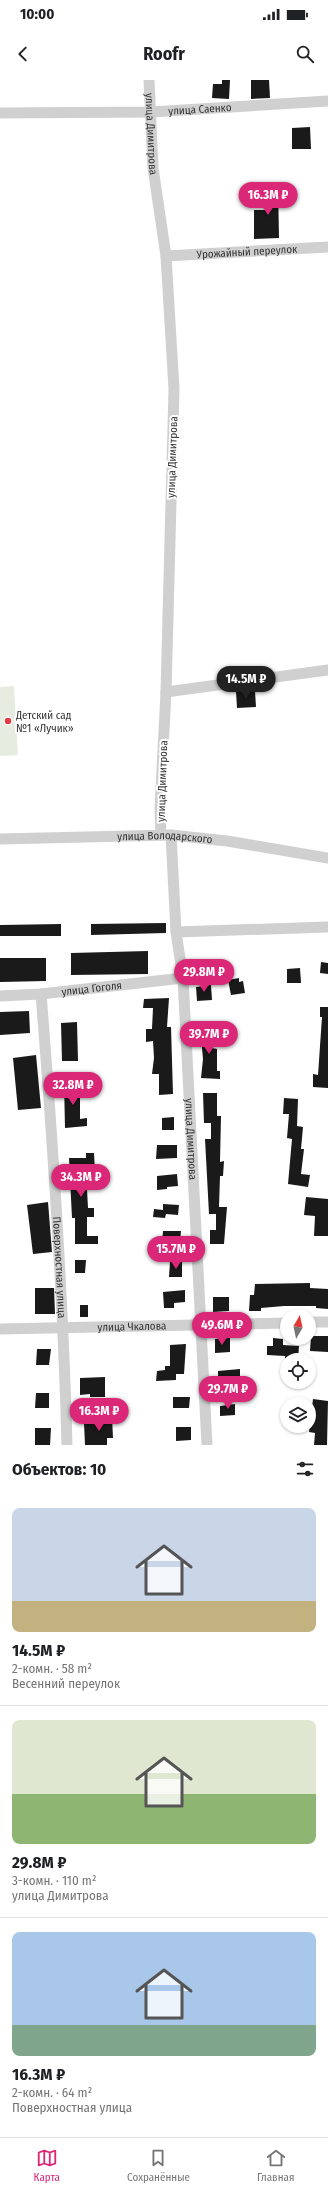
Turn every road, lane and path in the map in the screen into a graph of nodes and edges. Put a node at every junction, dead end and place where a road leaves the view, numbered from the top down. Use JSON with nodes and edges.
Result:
{"nodes":[{"id":1,"x":149,"y":80,"type":"edge"},
{"id":2,"x":328,"y":101,"type":"edge"},
{"id":3,"x":151,"y":112,"type":"junction"},
{"id":4,"x":0,"y":113,"type":"edge"},
{"id":5,"x":328,"y":247,"type":"edge"},
{"id":6,"x":166,"y":256,"type":"junction"},
{"id":7,"x":328,"y":670,"type":"edge"},
{"id":8,"x":166,"y":692,"type":"junction"},
{"id":9,"x":166,"y":835,"type":"junction"},
{"id":10,"x":0,"y":839,"type":"edge"},
{"id":11,"x":328,"y":858,"type":"edge"},
{"id":12,"x":328,"y":927,"type":"edge"},
{"id":13,"x":176,"y":932,"type":"junction"},
{"id":14,"x":183,"y":978,"type":"junction"},
{"id":15,"x":41,"y":994,"type":"junction"},
{"id":16,"x":0,"y":996,"type":"edge"},
{"id":17,"x":316,"y":1322,"type":"edge"},
{"id":18,"x":328,"y":1322,"type":"edge"},
{"id":19,"x":280,"y":1323,"type":"edge"},
{"id":20,"x":200,"y":1325,"type":"junction"},
{"id":21,"x":64,"y":1327,"type":"junction"},
{"id":22,"x":0,"y":1329,"type":"edge"},
{"id":23,"x":67,"y":1445,"type":"edge"},
{"id":24,"x":207,"y":1445,"type":"edge"}],
"edges":[{"from":1,"to":3,"type":"street","name":"улица Димитрова"},
{"from":2,"to":3,"type":"street","name":"улица Саенко"},
{"from":3,"to":4,"type":"street","name":"улица Саенко"},
{"from":3,"to":6,"type":"street","name":"улица Димитрова"},
{"from":5,"to":6,"type":"street","name":"Урожайный переулок"},
{"from":6,"to":8,"type":"street","name":"улица Димитрова"},
{"from":7,"to":8,"type":"street"},
{"from":8,"to":9,"type":"street","name":"улица Димитрова"},
{"from":9,"to":10,"type":"street","name":"улица Володарского"},
{"from":9,"to":11,"type":"street","name":"улица Володарского"},
{"from":9,"to":13,"type":"street","name":"улица Димитрова"},
{"from":12,"to":13,"type":"street"},
{"from":13,"to":14,"type":"street","name":"улица Димитрова"},
{"from":14,"to":15,"type":"street","name":"улица Гоголя"},
{"from":14,"to":20,"type":"street","name":"улица Димитрова"},
{"from":15,"to":16,"type":"street","name":"улица Гоголя"},
{"from":15,"to":21,"type":"street","name":"Поверхностная улица"},
{"from":17,"to":18,"type":"street"},
{"from":19,"to":20,"type":"street","name":"улица Чкалова"},
{"from":20,"to":21,"type":"street","name":"улица Чкалова"},
{"from":20,"to":24,"type":"street","name":"улица Димитрова"},
{"from":21,"to":22,"type":"street","name":"улица Чкалова"},
{"from":21,"to":23,"type":"street","name":"Поверхностная улица"}]}
